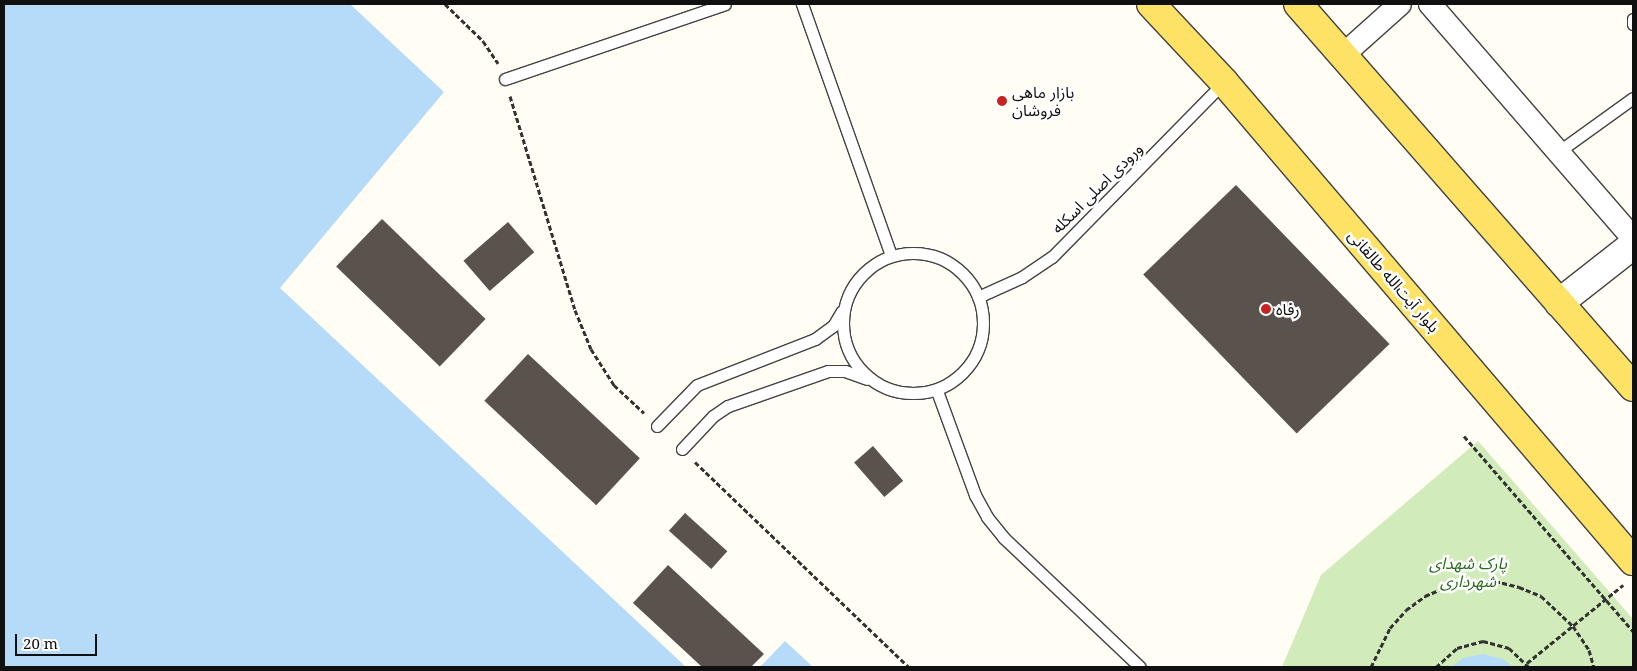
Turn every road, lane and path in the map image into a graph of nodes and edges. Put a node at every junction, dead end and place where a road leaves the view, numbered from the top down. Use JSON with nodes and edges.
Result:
{"nodes":[{"id":1,"x":445,"y":4,"type":"edge"},
{"id":2,"x":724,"y":4,"type":"edge"},
{"id":3,"x":802,"y":4,"type":"edge"},
{"id":4,"x":1151,"y":4,"type":"edge"},
{"id":5,"x":1298,"y":4,"type":"edge"},
{"id":6,"x":1400,"y":4,"type":"edge"},
{"id":7,"x":1430,"y":4,"type":"edge"},
{"id":8,"x":1633,"y":19,"type":"edge"},
{"id":9,"x":1633,"y":24,"type":"edge"},
{"id":10,"x":1343,"y":54,"type":"junction"},
{"id":11,"x":505,"y":79,"type":"junction"},
{"id":12,"x":1224,"y":82,"type":"junction"},
{"id":13,"x":1633,"y":98,"type":"edge"},
{"id":14,"x":1558,"y":152,"type":"junction"},
{"id":15,"x":1633,"y":238,"type":"edge"},
{"id":16,"x":1633,"y":245,"type":"edge"},
{"id":17,"x":891,"y":256,"type":"junction"},
{"id":18,"x":978,"y":297,"type":"junction"},
{"id":19,"x":846,"y":302,"type":"junction"},
{"id":20,"x":1559,"y":302,"type":"junction"},
{"id":21,"x":873,"y":382,"type":"junction"},
{"id":22,"x":1633,"y":387,"type":"edge"},
{"id":23,"x":937,"y":390,"type":"junction"},
{"id":24,"x":657,"y":426,"type":"joint"},
{"id":25,"x":1464,"y":436,"type":"dead end"},
{"id":26,"x":682,"y":449,"type":"joint"},
{"id":27,"x":1630,"y":572,"type":"edge"},
{"id":28,"x":1606,"y":599,"type":"junction"},
{"id":29,"x":1573,"y":626,"type":"junction"},
{"id":30,"x":1633,"y":631,"type":"edge"},
{"id":31,"x":1528,"y":665,"type":"edge"},
{"id":32,"x":909,"y":667,"type":"edge"},
{"id":33,"x":1140,"y":667,"type":"edge"},
{"id":34,"x":1372,"y":667,"type":"edge"},
{"id":35,"x":1436,"y":667,"type":"edge"},
{"id":36,"x":1594,"y":667,"type":"edge"}],
"edges":[{"from":1,"to":11,"type":"path"},
{"from":2,"to":11,"type":"lane"},
{"from":3,"to":17,"type":"lane"},
{"from":4,"to":12,"type":"main road","name":"بلوار آیت‌الله طالقانی"},
{"from":5,"to":10,"type":"main road"},
{"from":6,"to":10,"type":"street"},
{"from":7,"to":14,"type":"street"},
{"from":8,"to":9,"type":"lane"},
{"from":10,"to":20,"type":"main road"},
{"from":11,"to":24,"type":"path"},
{"from":12,"to":18,"type":"lane","name":"ورودی اصلی اسکله"},
{"from":12,"to":27,"type":"main road","name":"بلوار آیت‌الله طالقانی"},
{"from":13,"to":14,"type":"lane"},
{"from":14,"to":15,"type":"street"},
{"from":16,"to":20,"type":"street"},
{"from":17,"to":18,"type":"lane"},
{"from":17,"to":19,"type":"lane"},
{"from":18,"to":23,"type":"lane"},
{"from":19,"to":21,"type":"lane"},
{"from":19,"to":24,"type":"lane"},
{"from":20,"to":22,"type":"main road"},
{"from":21,"to":23,"type":"lane"},
{"from":21,"to":26,"type":"lane"},
{"from":23,"to":33,"type":"lane"},
{"from":25,"to":28,"type":"path"},
{"from":26,"to":32,"type":"path"},
{"from":27,"to":28,"type":"path"},
{"from":28,"to":29,"type":"path"},
{"from":28,"to":30,"type":"path"},
{"from":29,"to":31,"type":"path"},
{"from":29,"to":34,"type":"path"},
{"from":29,"to":36,"type":"path"},
{"from":31,"to":35,"type":"path"}]}
